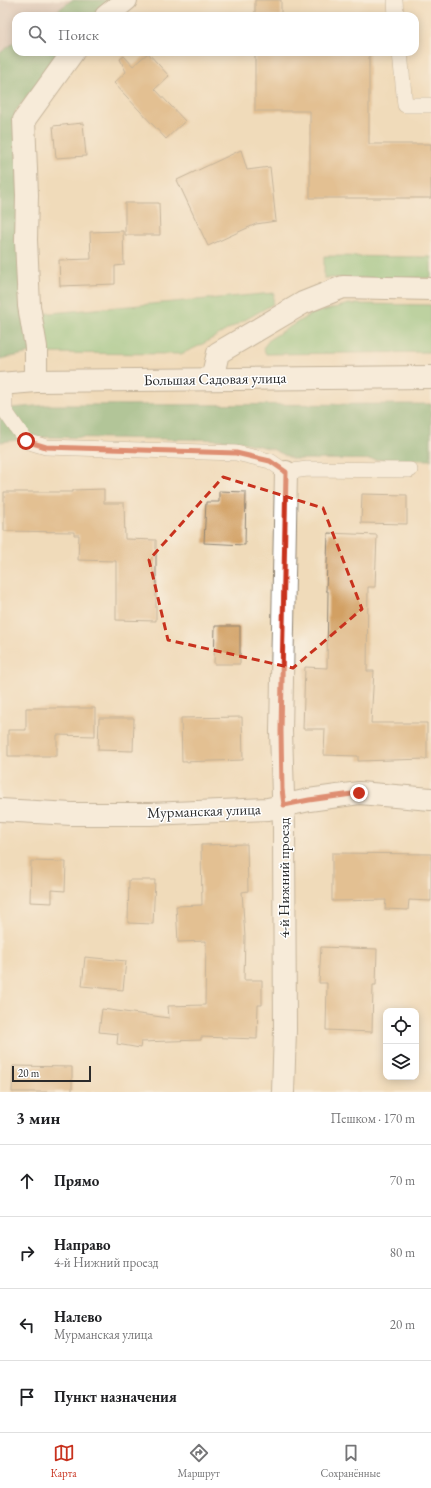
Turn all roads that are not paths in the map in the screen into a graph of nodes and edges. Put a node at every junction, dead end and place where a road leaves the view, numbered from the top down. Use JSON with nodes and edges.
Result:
{"nodes":[{"id":1,"x":126,"y":0,"type":"edge"},
{"id":2,"x":395,"y":0,"type":"edge"},
{"id":3,"x":111,"y":12,"type":"edge"},
{"id":4,"x":396,"y":12,"type":"edge"},
{"id":5,"x":70,"y":56,"type":"edge"},
{"id":6,"x":400,"y":56,"type":"edge"},
{"id":7,"x":431,"y":105,"type":"edge"},
{"id":8,"x":431,"y":289,"type":"edge"},
{"id":9,"x":431,"y":377,"type":"edge"},
{"id":10,"x":212,"y":379,"type":"junction"},
{"id":11,"x":36,"y":381,"type":"junction"},
{"id":12,"x":2,"y":384,"type":"edge"},
{"id":13,"x":410,"y":470,"type":"dead end"},
{"id":14,"x":286,"y":472,"type":"junction"},
{"id":15,"x":431,"y":799,"type":"edge"},
{"id":16,"x":284,"y":805,"type":"junction"},
{"id":17,"x":0,"y":810,"type":"edge"},
{"id":18,"x":283,"y":1092,"type":"edge"}],
"edges":[{"from":1,"to":3,"type":"street"},
{"from":2,"to":4,"type":"lane"},
{"from":5,"to":11,"type":"street"},
{"from":6,"to":7,"type":"lane"},
{"from":8,"to":10,"type":"street"},
{"from":9,"to":10,"type":"street","name":"Большая Садовая улица"},
{"from":10,"to":11,"type":"street","name":"Большая Садовая улица"},
{"from":11,"to":12,"type":"street","name":"Большая Садовая улица"},
{"from":12,"to":14,"type":"lane"},
{"from":13,"to":14,"type":"lane"},
{"from":14,"to":16,"type":"street","name":"4-й Нижний проезд"},
{"from":15,"to":16,"type":"street","name":"Мурманская улица"},
{"from":16,"to":17,"type":"street","name":"Мурманская улица"},
{"from":16,"to":18,"type":"street","name":"4-й Нижний проезд"}]}
